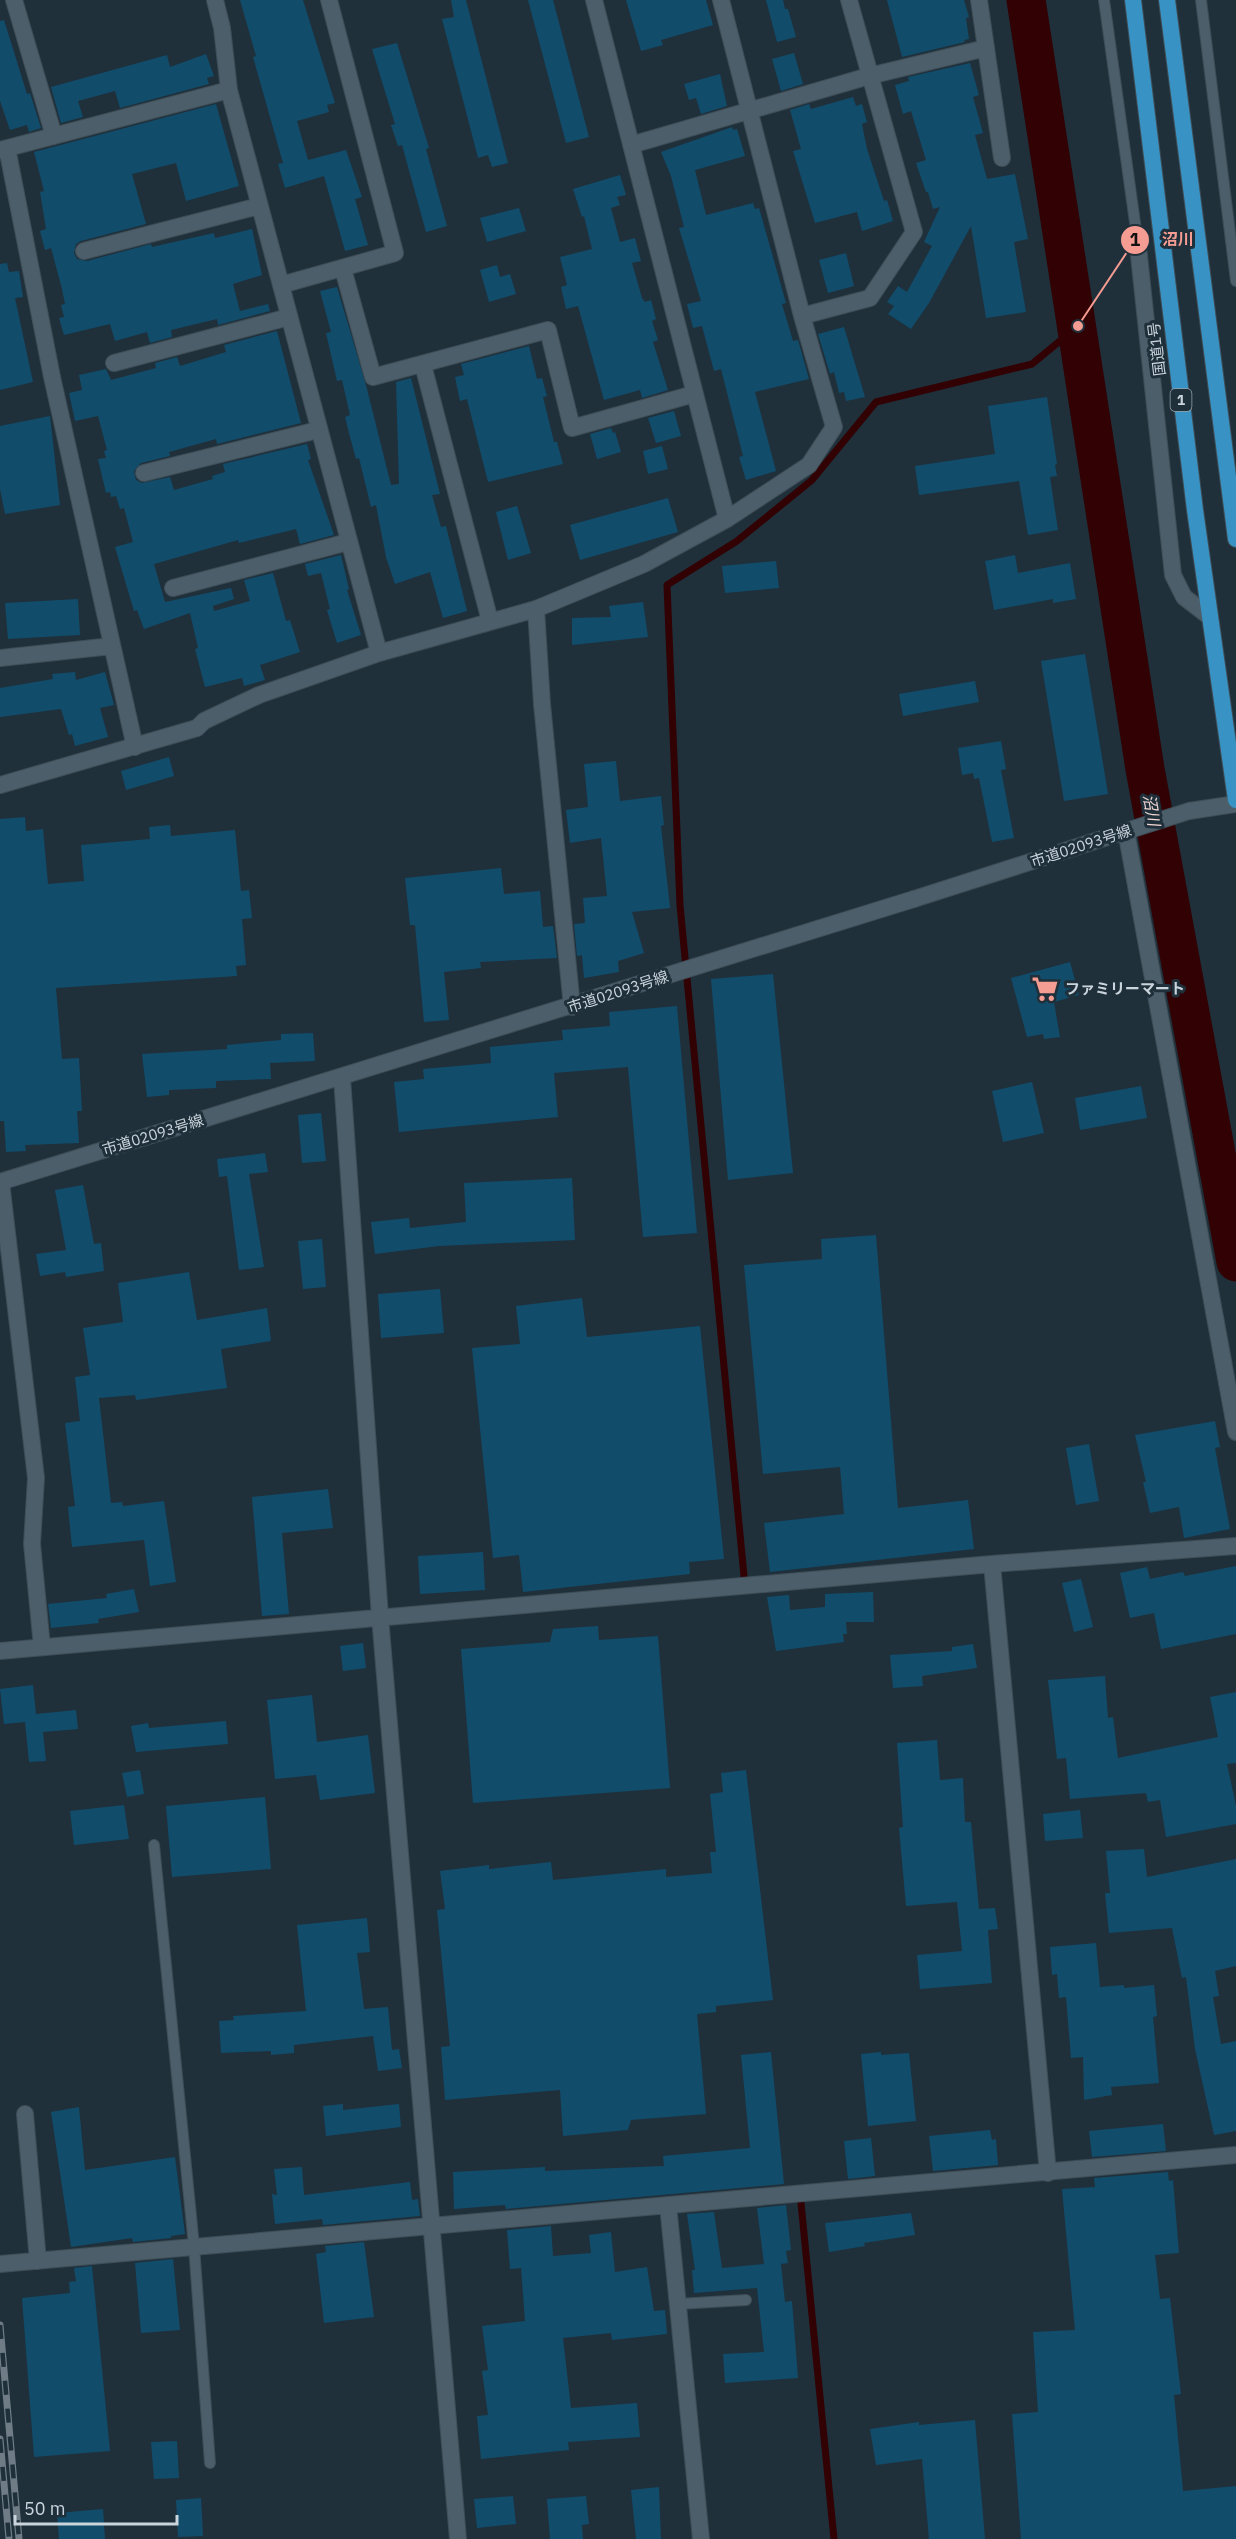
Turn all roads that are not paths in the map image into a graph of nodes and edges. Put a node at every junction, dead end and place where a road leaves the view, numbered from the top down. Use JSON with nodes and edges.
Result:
{"nodes":[{"id":1,"x":14,"y":0,"type":"edge"},
{"id":2,"x":215,"y":0,"type":"edge"},
{"id":3,"x":328,"y":0,"type":"edge"},
{"id":4,"x":594,"y":0,"type":"edge"},
{"id":5,"x":721,"y":0,"type":"edge"},
{"id":6,"x":849,"y":0,"type":"edge"},
{"id":7,"x":979,"y":0,"type":"edge"},
{"id":8,"x":1104,"y":0,"type":"edge"},
{"id":9,"x":1133,"y":0,"type":"edge"},
{"id":10,"x":1167,"y":0,"type":"edge"},
{"id":11,"x":1202,"y":0,"type":"edge"},
{"id":12,"x":986,"y":48,"type":"junction"},
{"id":13,"x":869,"y":76,"type":"junction"},
{"id":14,"x":229,"y":90,"type":"junction"},
{"id":15,"x":750,"y":111,"type":"junction"},
{"id":16,"x":54,"y":136,"type":"junction"},
{"id":17,"x":631,"y":145,"type":"junction"},
{"id":18,"x":4,"y":149,"type":"edge"},
{"id":19,"x":1002,"y":158,"type":"dead end"},
{"id":20,"x":259,"y":206,"type":"junction"},
{"id":21,"x":1137,"y":237,"type":"joint"},
{"id":22,"x":84,"y":251,"type":"dead end"},
{"id":23,"x":343,"y":269,"type":"junction"},
{"id":24,"x":1236,"y":281,"type":"edge"},
{"id":25,"x":281,"y":285,"type":"junction"},
{"id":26,"x":802,"y":316,"type":"junction"},
{"id":27,"x":289,"y":317,"type":"junction"},
{"id":28,"x":114,"y":363,"type":"dead end"},
{"id":29,"x":423,"y":365,"type":"junction"},
{"id":30,"x":694,"y":394,"type":"junction"},
{"id":31,"x":318,"y":430,"type":"junction"},
{"id":32,"x":144,"y":473,"type":"dead end"},
{"id":33,"x":727,"y":519,"type":"junction"},
{"id":34,"x":1236,"y":539,"type":"edge"},
{"id":35,"x":348,"y":542,"type":"junction"},
{"id":36,"x":173,"y":588,"type":"dead end"},
{"id":37,"x":537,"y":609,"type":"junction"},
{"id":38,"x":1210,"y":617,"type":"junction"},
{"id":39,"x":490,"y":621,"type":"junction"},
{"id":40,"x":112,"y":645,"type":"junction"},
{"id":41,"x":379,"y":653,"type":"junction"},
{"id":42,"x":0,"y":658,"type":"edge"},
{"id":43,"x":135,"y":747,"type":"junction"},
{"id":44,"x":0,"y":785,"type":"edge"},
{"id":45,"x":1236,"y":802,"type":"edge"},
{"id":46,"x":1130,"y":830,"type":"junction"},
{"id":47,"x":572,"y":1007,"type":"junction"},
{"id":48,"x":342,"y":1078,"type":"junction"},
{"id":49,"x":0,"y":1182,"type":"edge"},
{"id":50,"x":1236,"y":1432,"type":"edge"},
{"id":51,"x":1236,"y":1546,"type":"edge"},
{"id":52,"x":992,"y":1564,"type":"junction"},
{"id":53,"x":380,"y":1617,"type":"junction"},
{"id":54,"x":42,"y":1647,"type":"junction"},
{"id":55,"x":0,"y":1651,"type":"edge"},
{"id":56,"x":154,"y":1845,"type":"dead end"},
{"id":57,"x":25,"y":2114,"type":"dead end"},
{"id":58,"x":1236,"y":2155,"type":"edge"},
{"id":59,"x":1048,"y":2173,"type":"junction"},
{"id":60,"x":668,"y":2205,"type":"junction"},
{"id":61,"x":432,"y":2224,"type":"junction"},
{"id":62,"x":195,"y":2247,"type":"junction"},
{"id":63,"x":38,"y":2261,"type":"junction"},
{"id":64,"x":0,"y":2264,"type":"edge"},
{"id":65,"x":746,"y":2300,"type":"dead end"},
{"id":66,"x":678,"y":2304,"type":"junction"},
{"id":67,"x":210,"y":2463,"type":"dead end"},
{"id":68,"x":458,"y":2539,"type":"edge"},
{"id":69,"x":701,"y":2539,"type":"edge"}],
"edges":[{"from":1,"to":16,"type":"street"},
{"from":2,"to":14,"type":"street"},
{"from":3,"to":23,"type":"street"},
{"from":4,"to":17,"type":"street"},
{"from":5,"to":15,"type":"street"},
{"from":6,"to":13,"type":"street"},
{"from":7,"to":12,"type":"street"},
{"from":8,"to":21,"type":"lane"},
{"from":9,"to":38,"type":"highway","name":"国道1号","number":"1"},
{"from":10,"to":34,"type":"highway"},
{"from":11,"to":24,"type":"lane"},
{"from":12,"to":13,"type":"street"},
{"from":12,"to":19,"type":"street"},
{"from":13,"to":15,"type":"street"},
{"from":13,"to":26,"type":"street"},
{"from":14,"to":16,"type":"street"},
{"from":14,"to":20,"type":"street"},
{"from":15,"to":17,"type":"street"},
{"from":15,"to":26,"type":"street"},
{"from":16,"to":18,"type":"street"},
{"from":17,"to":30,"type":"street"},
{"from":18,"to":40,"type":"street"},
{"from":20,"to":22,"type":"street"},
{"from":20,"to":25,"type":"street"},
{"from":21,"to":38,"type":"street"},
{"from":23,"to":25,"type":"street"},
{"from":23,"to":29,"type":"street"},
{"from":25,"to":27,"type":"street"},
{"from":26,"to":33,"type":"street"},
{"from":27,"to":28,"type":"street"},
{"from":27,"to":31,"type":"street"},
{"from":29,"to":30,"type":"street"},
{"from":29,"to":39,"type":"street"},
{"from":30,"to":33,"type":"street"},
{"from":31,"to":32,"type":"street"},
{"from":31,"to":35,"type":"street"},
{"from":33,"to":37,"type":"street"},
{"from":35,"to":36,"type":"street"},
{"from":35,"to":41,"type":"street"},
{"from":37,"to":39,"type":"street"},
{"from":37,"to":47,"type":"street"},
{"from":38,"to":45,"type":"highway","name":"国道1号","number":"1"},
{"from":39,"to":41,"type":"street"},
{"from":40,"to":42,"type":"street"},
{"from":40,"to":43,"type":"street"},
{"from":41,"to":43,"type":"street"},
{"from":43,"to":44,"type":"street"},
{"from":45,"to":46,"type":"street","name":"市道02093号線"},
{"from":46,"to":47,"type":"street","name":"市道02093号線"},
{"from":46,"to":50,"type":"street"},
{"from":47,"to":48,"type":"street","name":"市道02093号線"},
{"from":48,"to":49,"type":"street","name":"市道02093号線"},
{"from":48,"to":53,"type":"street"},
{"from":49,"to":54,"type":"street"},
{"from":51,"to":52,"type":"street"},
{"from":52,"to":53,"type":"street"},
{"from":52,"to":59,"type":"street"},
{"from":53,"to":54,"type":"street"},
{"from":53,"to":61,"type":"street"},
{"from":54,"to":55,"type":"street"},
{"from":56,"to":62,"type":"lane"},
{"from":57,"to":63,"type":"street"},
{"from":58,"to":59,"type":"street"},
{"from":59,"to":60,"type":"street"},
{"from":60,"to":61,"type":"street"},
{"from":60,"to":66,"type":"street"},
{"from":61,"to":62,"type":"street"},
{"from":61,"to":68,"type":"street"},
{"from":62,"to":63,"type":"street"},
{"from":62,"to":67,"type":"lane"},
{"from":63,"to":64,"type":"street"},
{"from":65,"to":66,"type":"lane"},
{"from":66,"to":69,"type":"street"}]}
